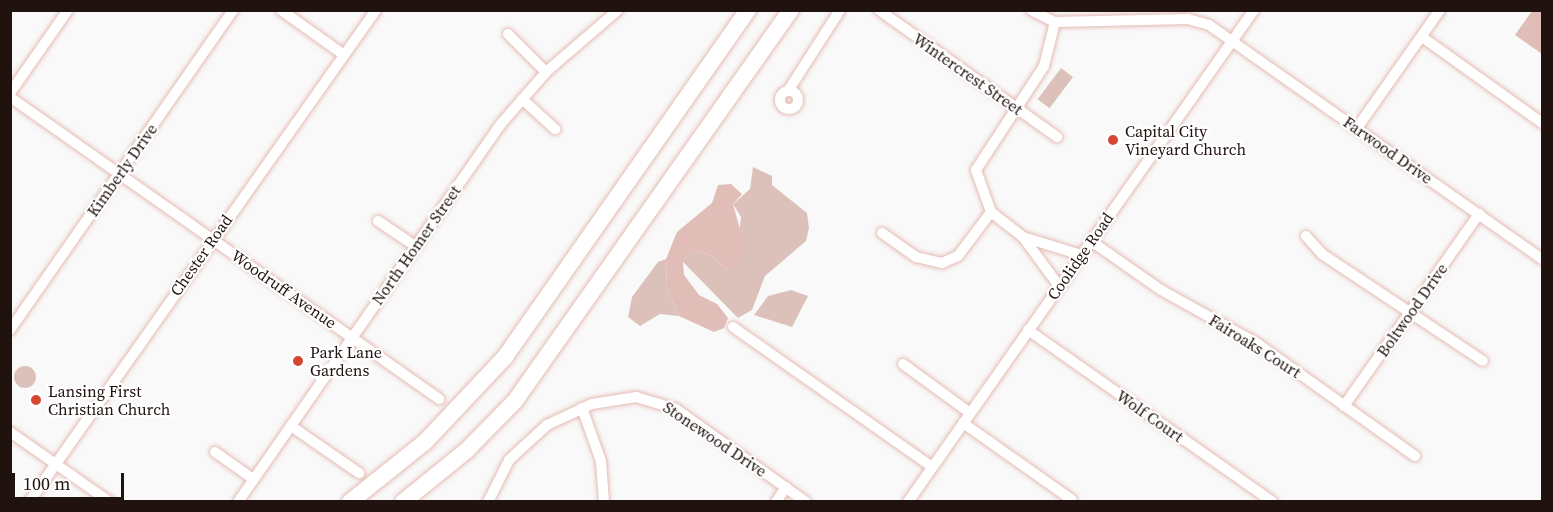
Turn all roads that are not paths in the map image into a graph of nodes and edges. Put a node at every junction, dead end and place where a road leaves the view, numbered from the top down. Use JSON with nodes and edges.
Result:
{"nodes":[{"id":1,"x":68,"y":10,"type":"edge"},
{"id":2,"x":234,"y":10,"type":"edge"},
{"id":3,"x":281,"y":10,"type":"edge"},
{"id":4,"x":376,"y":10,"type":"edge"},
{"id":5,"x":618,"y":10,"type":"edge"},
{"id":6,"x":748,"y":10,"type":"edge"},
{"id":7,"x":791,"y":10,"type":"edge"},
{"id":8,"x":840,"y":10,"type":"edge"},
{"id":9,"x":879,"y":10,"type":"edge"},
{"id":10,"x":1031,"y":10,"type":"edge"},
{"id":11,"x":1254,"y":10,"type":"edge"},
{"id":12,"x":1440,"y":10,"type":"edge"},
{"id":13,"x":1188,"y":15,"type":"edge"},
{"id":14,"x":1054,"y":22,"type":"junction"},
{"id":15,"x":508,"y":34,"type":"dead end"},
{"id":16,"x":1422,"y":37,"type":"junction"},
{"id":17,"x":1233,"y":41,"type":"junction"},
{"id":18,"x":344,"y":55,"type":"junction"},
{"id":19,"x":546,"y":72,"type":"junction"},
{"id":20,"x":788,"y":91,"type":"dead end"},
{"id":21,"x":10,"y":93,"type":"edge"},
{"id":22,"x":10,"y":97,"type":"edge"},
{"id":23,"x":522,"y":99,"type":"junction"},
{"id":24,"x":1016,"y":108,"type":"junction"},
{"id":25,"x":1542,"y":123,"type":"edge"},
{"id":26,"x":1357,"y":128,"type":"junction"},
{"id":27,"x":555,"y":129,"type":"dead end"},
{"id":28,"x":1057,"y":136,"type":"dead end"},
{"id":29,"x":119,"y":173,"type":"junction"},
{"id":30,"x":991,"y":212,"type":"junction"},
{"id":31,"x":1479,"y":214,"type":"junction"},
{"id":32,"x":378,"y":221,"type":"dead end"},
{"id":33,"x":882,"y":233,"type":"dead end"},
{"id":34,"x":1306,"y":236,"type":"dead end"},
{"id":35,"x":1023,"y":237,"type":"junction"},
{"id":36,"x":212,"y":238,"type":"junction"},
{"id":37,"x":1091,"y":241,"type":"junction"},
{"id":38,"x":415,"y":246,"type":"junction"},
{"id":39,"x":1080,"y":255,"type":"junction"},
{"id":40,"x":1542,"y":259,"type":"edge"},
{"id":41,"x":1059,"y":286,"type":"junction"},
{"id":42,"x":1411,"y":309,"type":"junction"},
{"id":43,"x":733,"y":327,"type":"dead end"},
{"id":44,"x":10,"y":330,"type":"edge"},
{"id":45,"x":1028,"y":330,"type":"junction"},
{"id":46,"x":352,"y":337,"type":"junction"},
{"id":47,"x":1483,"y":361,"type":"dead end"},
{"id":48,"x":903,"y":364,"type":"dead end"},
{"id":49,"x":439,"y":399,"type":"dead end"},
{"id":50,"x":1344,"y":406,"type":"junction"},
{"id":51,"x":582,"y":408,"type":"junction"},
{"id":52,"x":970,"y":413,"type":"junction"},
{"id":53,"x":963,"y":423,"type":"junction"},
{"id":54,"x":291,"y":426,"type":"junction"},
{"id":55,"x":10,"y":432,"type":"edge"},
{"id":56,"x":425,"y":442,"type":"junction"},
{"id":57,"x":215,"y":452,"type":"dead end"},
{"id":58,"x":1415,"y":456,"type":"dead end"},
{"id":59,"x":56,"y":464,"type":"junction"},
{"id":60,"x":932,"y":467,"type":"junction"},
{"id":61,"x":359,"y":473,"type":"dead end"},
{"id":62,"x":254,"y":479,"type":"junction"},
{"id":63,"x":786,"y":487,"type":"junction"},
{"id":64,"x":1072,"y":500,"type":"dead end"},
{"id":65,"x":29,"y":501,"type":"edge"},
{"id":66,"x":110,"y":501,"type":"edge"},
{"id":67,"x":238,"y":501,"type":"edge"},
{"id":68,"x":345,"y":501,"type":"edge"},
{"id":69,"x":350,"y":501,"type":"edge"},
{"id":70,"x":404,"y":501,"type":"edge"},
{"id":71,"x":488,"y":501,"type":"edge"},
{"id":72,"x":604,"y":501,"type":"edge"},
{"id":73,"x":776,"y":501,"type":"edge"},
{"id":74,"x":806,"y":501,"type":"edge"},
{"id":75,"x":908,"y":501,"type":"edge"},
{"id":76,"x":1273,"y":501,"type":"edge"}],
"edges":[{"from":1,"to":21,"type":"street"},
{"from":2,"to":29,"type":"street","name":"Kimberly Drive"},
{"from":3,"to":18,"type":"street"},
{"from":4,"to":18,"type":"street","name":"Chester Road"},
{"from":5,"to":19,"type":"street","name":"North Homer Street"},
{"from":6,"to":56,"type":"highway"},
{"from":7,"to":70,"type":"highway"},
{"from":8,"to":20,"type":"street"},
{"from":9,"to":24,"type":"street","name":"Wintercrest Street"},
{"from":10,"to":14,"type":"street"},
{"from":11,"to":17,"type":"street","name":"Coolidge Road"},
{"from":12,"to":16,"type":"street"},
{"from":13,"to":14,"type":"street"},
{"from":13,"to":17,"type":"street","name":"Farwood Drive"},
{"from":14,"to":24,"type":"street"},
{"from":15,"to":19,"type":"street"},
{"from":16,"to":25,"type":"street"},
{"from":16,"to":26,"type":"street"},
{"from":17,"to":26,"type":"street","name":"Farwood Drive"},
{"from":17,"to":37,"type":"street","name":"Coolidge Road"},
{"from":18,"to":36,"type":"street","name":"Chester Road"},
{"from":19,"to":23,"type":"street","name":"North Homer Street"},
{"from":22,"to":29,"type":"street","name":"Woodruff Avenue"},
{"from":23,"to":27,"type":"street"},
{"from":23,"to":38,"type":"street","name":"North Homer Street"},
{"from":24,"to":28,"type":"street","name":"Wintercrest Street"},
{"from":24,"to":30,"type":"street"},
{"from":26,"to":31,"type":"street","name":"Farwood Drive"},
{"from":29,"to":36,"type":"street","name":"Woodruff Avenue"},
{"from":29,"to":44,"type":"street","name":"Kimberly Drive"},
{"from":30,"to":33,"type":"street"},
{"from":30,"to":35,"type":"street"},
{"from":31,"to":40,"type":"street","name":"Farwood Drive"},
{"from":31,"to":42,"type":"street","name":"Boltwood Drive"},
{"from":32,"to":38,"type":"street"},
{"from":34,"to":42,"type":"street"},
{"from":35,"to":39,"type":"street"},
{"from":35,"to":41,"type":"street"},
{"from":36,"to":46,"type":"street","name":"Woodruff Avenue"},
{"from":36,"to":59,"type":"street","name":"Chester Road"},
{"from":37,"to":39,"type":"street","name":"Coolidge Road"},
{"from":37,"to":50,"type":"street","name":"Fairoaks Court"},
{"from":38,"to":46,"type":"street","name":"North Homer Street"},
{"from":39,"to":41,"type":"street","name":"Coolidge Road"},
{"from":41,"to":45,"type":"street","name":"Coolidge Road"},
{"from":42,"to":47,"type":"street"},
{"from":42,"to":50,"type":"street","name":"Boltwood Drive"},
{"from":43,"to":60,"type":"street"},
{"from":45,"to":52,"type":"street","name":"Coolidge Road"},
{"from":45,"to":76,"type":"street","name":"Wolf Court"},
{"from":46,"to":49,"type":"street","name":"Woodruff Avenue"},
{"from":46,"to":54,"type":"street","name":"North Homer Street"},
{"from":48,"to":52,"type":"street"},
{"from":50,"to":58,"type":"street","name":"Fairoaks Court"},
{"from":51,"to":63,"type":"street","name":"Stonewood Drive"},
{"from":51,"to":71,"type":"street","name":"Stonewood Drive"},
{"from":51,"to":72,"type":"street"},
{"from":52,"to":53,"type":"street","name":"Coolidge Road"},
{"from":53,"to":60,"type":"street","name":"Coolidge Road"},
{"from":53,"to":64,"type":"street"},
{"from":54,"to":61,"type":"street"},
{"from":54,"to":62,"type":"street","name":"North Homer Street"},
{"from":55,"to":59,"type":"street"},
{"from":56,"to":68,"type":"highway"},
{"from":56,"to":69,"type":"highway"},
{"from":57,"to":62,"type":"street"},
{"from":59,"to":65,"type":"street","name":"Chester Road"},
{"from":59,"to":66,"type":"street"},
{"from":60,"to":75,"type":"street","name":"Coolidge Road"},
{"from":62,"to":67,"type":"street","name":"North Homer Street"},
{"from":63,"to":73,"type":"street"},
{"from":63,"to":74,"type":"street","name":"Stonewood Drive"}]}
